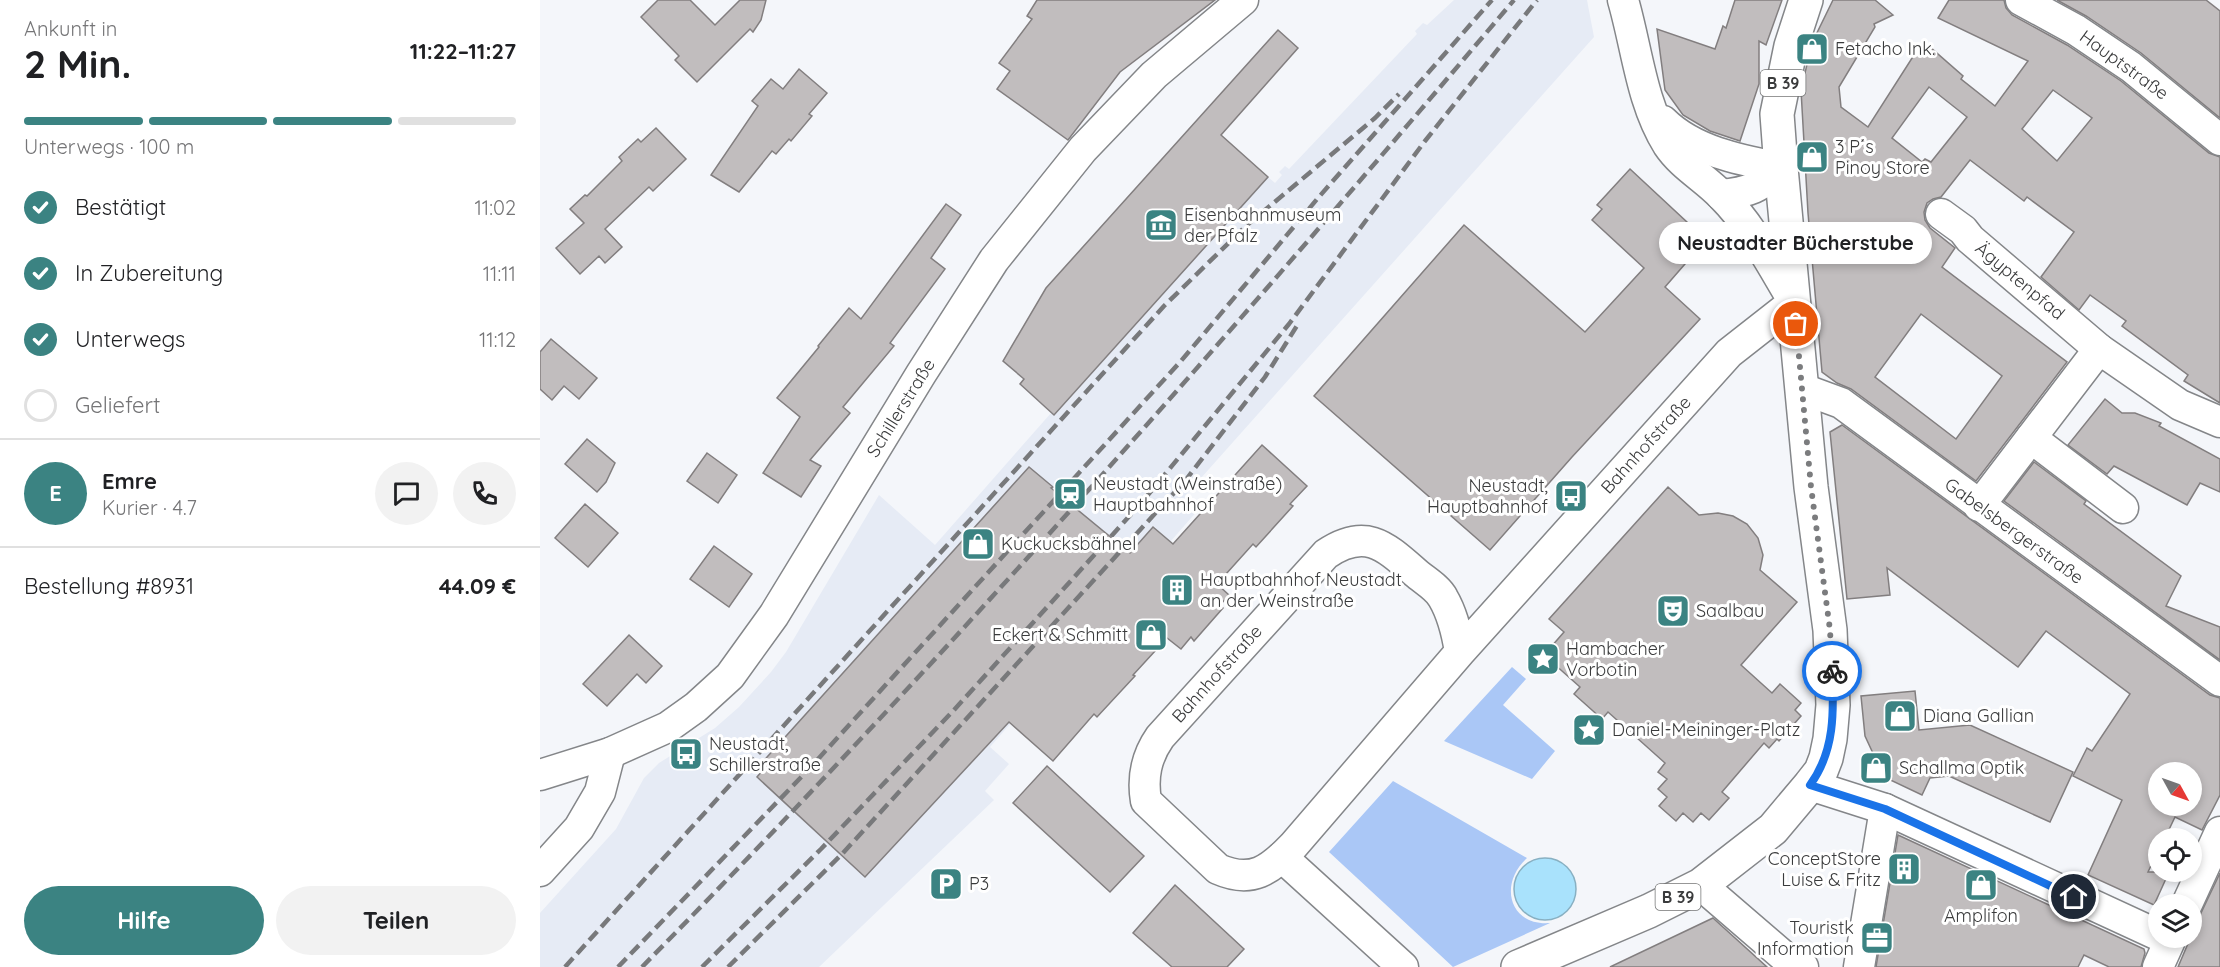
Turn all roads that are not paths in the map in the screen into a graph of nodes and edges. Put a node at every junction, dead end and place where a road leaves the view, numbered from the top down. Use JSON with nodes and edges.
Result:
{"nodes":[{"id":1,"x":1243,"y":0,"type":"edge"},
{"id":2,"x":1623,"y":0,"type":"edge"},
{"id":3,"x":1806,"y":0,"type":"edge"},
{"id":4,"x":2021,"y":0,"type":"edge"},
{"id":5,"x":1653,"y":111,"type":"junction"},
{"id":6,"x":2220,"y":140,"type":"edge"},
{"id":7,"x":1781,"y":168,"type":"junction"},
{"id":8,"x":1721,"y":195,"type":"junction"},
{"id":9,"x":1941,"y":213,"type":"dead end"},
{"id":10,"x":1768,"y":260,"type":"junction"},
{"id":11,"x":1794,"y":302,"type":"junction"},
{"id":12,"x":1750,"y":337,"type":"junction"},
{"id":13,"x":2100,"y":349,"type":"junction"},
{"id":14,"x":1803,"y":389,"type":"junction"},
{"id":15,"x":2220,"y":422,"type":"edge"},
{"id":16,"x":2031,"y":438,"type":"junction"},
{"id":17,"x":1979,"y":506,"type":"junction"},
{"id":18,"x":2123,"y":508,"type":"dead end"},
{"id":19,"x":1460,"y":652,"type":"junction"},
{"id":20,"x":2220,"y":681,"type":"edge"},
{"id":21,"x":610,"y":753,"type":"junction"},
{"id":22,"x":540,"y":775,"type":"edge"},
{"id":23,"x":1810,"y":785,"type":"junction"},
{"id":24,"x":1885,"y":809,"type":"junction"},
{"id":25,"x":2220,"y":832,"type":"edge"},
{"id":26,"x":1282,"y":857,"type":"junction"},
{"id":27,"x":540,"y":871,"type":"edge"},
{"id":28,"x":2210,"y":880,"type":"edge"},
{"id":29,"x":1701,"y":885,"type":"junction"},
{"id":30,"x":2197,"y":894,"type":"edge"},
{"id":31,"x":1362,"y":931,"type":"junction"},
{"id":32,"x":2148,"y":936,"type":"edge"},
{"id":33,"x":1375,"y":967,"type":"edge"},
{"id":34,"x":1403,"y":967,"type":"edge"},
{"id":35,"x":1518,"y":967,"type":"edge"},
{"id":36,"x":1803,"y":967,"type":"edge"},
{"id":37,"x":1859,"y":967,"type":"edge"}],
"edges":[{"from":1,"to":21,"type":"street","name":"Schillerstraße"},
{"from":2,"to":5,"type":"street"},
{"from":3,"to":7,"type":"main road","number":"B 39"},
{"from":4,"to":6,"type":"street","name":"Hauptstraße"},
{"from":5,"to":7,"type":"street"},
{"from":5,"to":8,"type":"street"},
{"from":7,"to":8,"type":"street"},
{"from":7,"to":11,"type":"main road","number":"B 39"},
{"from":8,"to":10,"type":"street"},
{"from":9,"to":13,"type":"street","name":"Ägyptenpfad"},
{"from":10,"to":11,"type":"street"},
{"from":10,"to":12,"type":"street"},
{"from":11,"to":12,"type":"street","name":"Bahnhofstraße"},
{"from":11,"to":14,"type":"main road","number":"B 39"},
{"from":12,"to":19,"type":"street","name":"Bahnhofstraße"},
{"from":13,"to":15,"type":"street","name":"Ägyptenpfad"},
{"from":13,"to":16,"type":"street"},
{"from":14,"to":17,"type":"street","name":"Gabelsbergerstraße"},
{"from":14,"to":23,"type":"main road","number":"B 39"},
{"from":16,"to":17,"type":"street"},
{"from":16,"to":18,"type":"street"},
{"from":17,"to":20,"type":"street","name":"Gabelsbergerstraße"},
{"from":19,"to":26,"type":"street","name":"Bahnhofstraße"},
{"from":19,"to":26,"type":"street","name":"Bahnhofstraße"},
{"from":21,"to":22,"type":"street","name":"Schillerstraße"},
{"from":21,"to":27,"type":"street"},
{"from":23,"to":24,"type":"street"},
{"from":23,"to":29,"type":"main road","number":"B 39"},
{"from":24,"to":32,"type":"street"},
{"from":24,"to":37,"type":"street"},
{"from":25,"to":28,"type":"street"},
{"from":26,"to":31,"type":"street"},
{"from":28,"to":30,"type":"street"},
{"from":29,"to":35,"type":"main road","number":"B 39"},
{"from":29,"to":36,"type":"street"},
{"from":31,"to":33,"type":"street"},
{"from":31,"to":34,"type":"street"}]}
